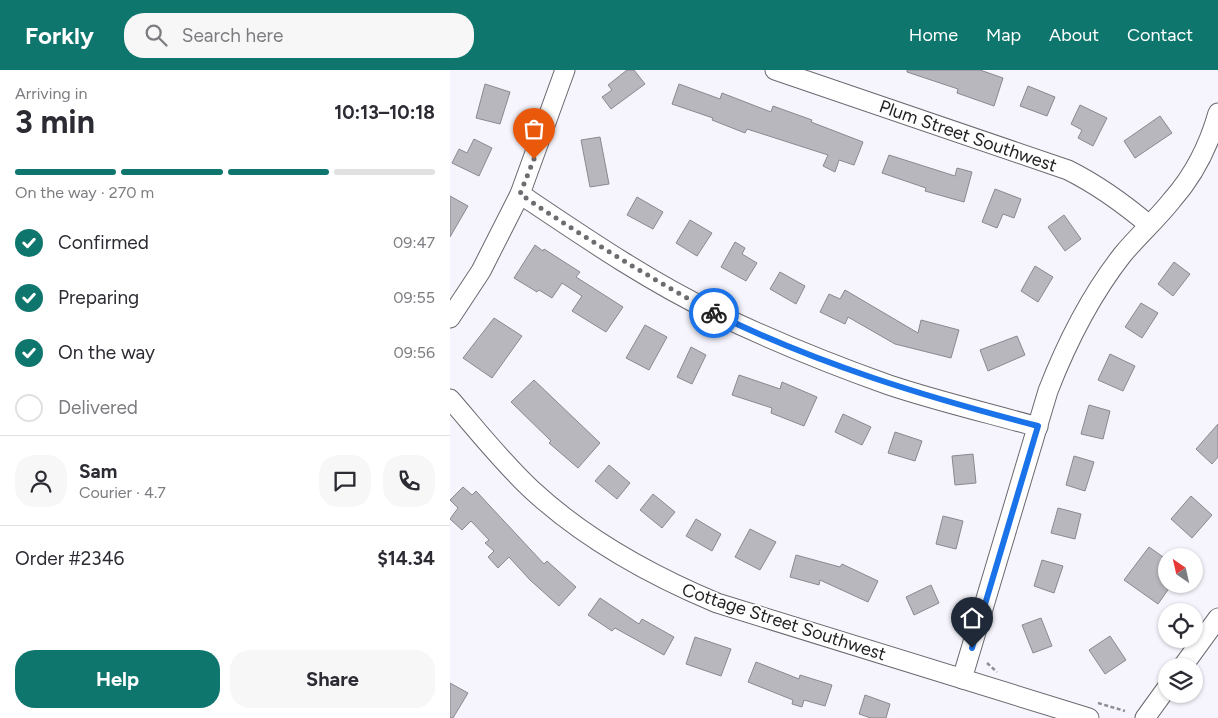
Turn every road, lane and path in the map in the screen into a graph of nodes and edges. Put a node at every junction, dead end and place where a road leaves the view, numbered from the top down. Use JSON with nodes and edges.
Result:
{"nodes":[{"id":1,"x":565,"y":70,"type":"edge"},
{"id":2,"x":775,"y":70,"type":"edge"},
{"id":3,"x":1218,"y":113,"type":"edge"},
{"id":4,"x":520,"y":194,"type":"junction"},
{"id":5,"x":1149,"y":225,"type":"junction"},
{"id":6,"x":450,"y":318,"type":"edge"},
{"id":7,"x":450,"y":399,"type":"edge"},
{"id":8,"x":1038,"y":426,"type":"junction"},
{"id":9,"x":1218,"y":618,"type":"edge"},
{"id":10,"x":1189,"y":658,"type":"edge"},
{"id":11,"x":962,"y":679,"type":"junction"},
{"id":12,"x":1158,"y":700,"type":"edge"},
{"id":13,"x":1089,"y":718,"type":"edge"},
{"id":14,"x":1145,"y":718,"type":"edge"}],
"edges":[{"from":1,"to":4,"type":"street"},
{"from":2,"to":5,"type":"street","name":"Plum Street Southwest"},
{"from":3,"to":5,"type":"street"},
{"from":4,"to":6,"type":"street"},
{"from":4,"to":8,"type":"street"},
{"from":5,"to":8,"type":"street"},
{"from":7,"to":11,"type":"street","name":"Cottage Street Southwest"},
{"from":8,"to":11,"type":"street"},
{"from":9,"to":10,"type":"street"},
{"from":11,"to":13,"type":"street","name":"Cottage Street Southwest"},
{"from":12,"to":14,"type":"street"}]}
